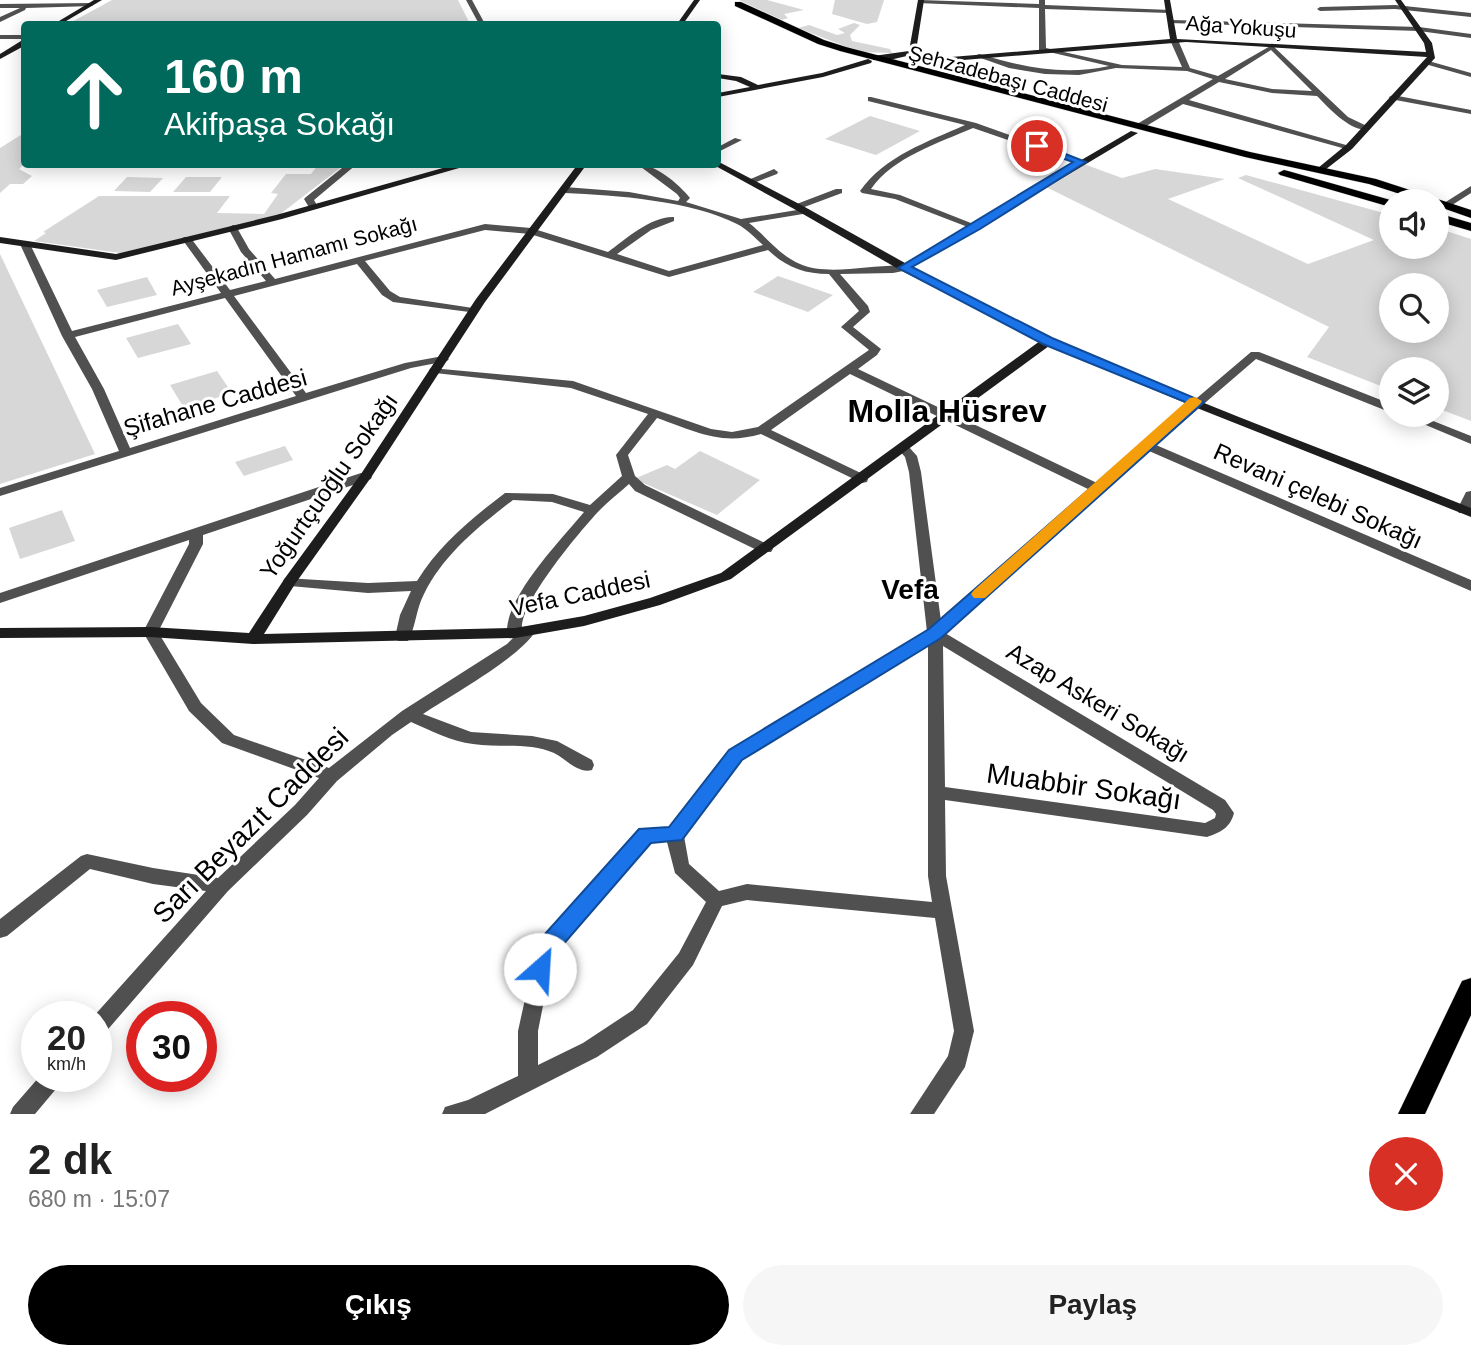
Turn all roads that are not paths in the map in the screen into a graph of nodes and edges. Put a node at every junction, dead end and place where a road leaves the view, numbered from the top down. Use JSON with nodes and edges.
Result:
{"nodes":[{"id":1,"x":40,"y":0,"type":"edge"},
{"id":2,"x":99,"y":0,"type":"edge"},
{"id":3,"x":469,"y":0,"type":"edge"},
{"id":4,"x":697,"y":0,"type":"edge"},
{"id":5,"x":1102,"y":0,"type":"edge"},
{"id":6,"x":1167,"y":0,"type":"edge"},
{"id":7,"x":1398,"y":0,"type":"edge"},
{"id":8,"x":921,"y":1,"type":"edge"},
{"id":9,"x":735,"y":2,"type":"edge"},
{"id":10,"x":1042,"y":3,"type":"edge"},
{"id":11,"x":91,"y":5,"type":"junction"},
{"id":12,"x":0,"y":6,"type":"edge"},
{"id":13,"x":28,"y":6,"type":"junction"},
{"id":14,"x":1404,"y":8,"type":"junction"},
{"id":15,"x":1320,"y":9,"type":"dead end"},
{"id":16,"x":1170,"y":11,"type":"junction"},
{"id":17,"x":1471,"y":15,"type":"edge"},
{"id":18,"x":0,"y":20,"type":"edge"},
{"id":19,"x":62,"y":21,"type":"edge"},
{"id":20,"x":480,"y":21,"type":"edge"},
{"id":21,"x":683,"y":21,"type":"edge"},
{"id":22,"x":1172,"y":22,"type":"junction"},
{"id":23,"x":1419,"y":29,"type":"junction"},
{"id":24,"x":1471,"y":36,"type":"edge"},
{"id":25,"x":0,"y":37,"type":"edge"},
{"id":26,"x":21,"y":37,"type":"edge"},
{"id":27,"x":1174,"y":40,"type":"junction"},
{"id":28,"x":21,"y":45,"type":"edge"},
{"id":29,"x":1272,"y":46,"type":"junction"},
{"id":30,"x":1045,"y":50,"type":"junction"},
{"id":31,"x":912,"y":51,"type":"junction"},
{"id":32,"x":979,"y":56,"type":"junction"},
{"id":33,"x":0,"y":57,"type":"edge"},
{"id":34,"x":1430,"y":58,"type":"junction"},
{"id":35,"x":872,"y":59,"type":"junction"},
{"id":36,"x":939,"y":60,"type":"junction"},
{"id":37,"x":1117,"y":67,"type":"junction"},
{"id":38,"x":1187,"y":69,"type":"junction"},
{"id":39,"x":1471,"y":75,"type":"edge"},
{"id":40,"x":721,"y":76,"type":"edge"},
{"id":41,"x":956,"y":79,"type":"junction"},
{"id":42,"x":1220,"y":79,"type":"junction"},
{"id":43,"x":755,"y":86,"type":"junction"},
{"id":44,"x":721,"y":94,"type":"edge"},
{"id":45,"x":1320,"y":94,"type":"junction"},
{"id":46,"x":1393,"y":97,"type":"junction"},
{"id":47,"x":871,"y":99,"type":"dead end"},
{"id":48,"x":1182,"y":102,"type":"junction"},
{"id":49,"x":1471,"y":112,"type":"edge"},
{"id":50,"x":973,"y":125,"type":"junction"},
{"id":51,"x":1367,"y":128,"type":"junction"},
{"id":52,"x":1137,"y":129,"type":"junction"},
{"id":53,"x":738,"y":140,"type":"dead end"},
{"id":54,"x":1349,"y":146,"type":"junction"},
{"id":55,"x":721,"y":148,"type":"edge"},
{"id":56,"x":1081,"y":162,"type":"junction"},
{"id":57,"x":721,"y":166,"type":"edge"},
{"id":58,"x":1280,"y":167,"type":"junction"},
{"id":59,"x":348,"y":168,"type":"edge"},
{"id":60,"x":454,"y":168,"type":"edge"},
{"id":61,"x":580,"y":168,"type":"edge"},
{"id":62,"x":647,"y":168,"type":"edge"},
{"id":63,"x":1321,"y":170,"type":"junction"},
{"id":64,"x":774,"y":172,"type":"dead end"},
{"id":65,"x":751,"y":181,"type":"junction"},
{"id":66,"x":1385,"y":185,"type":"junction"},
{"id":67,"x":1332,"y":187,"type":"junction"},
{"id":68,"x":1397,"y":189,"type":"edge"},
{"id":69,"x":1471,"y":189,"type":"edge"},
{"id":70,"x":565,"y":190,"type":"junction"},
{"id":71,"x":839,"y":191,"type":"dead end"},
{"id":72,"x":1355,"y":194,"type":"junction"},
{"id":73,"x":1449,"y":199,"type":"edge"},
{"id":74,"x":1379,"y":201,"type":"edge"},
{"id":75,"x":681,"y":202,"type":"junction"},
{"id":76,"x":1449,"y":206,"type":"edge"},
{"id":77,"x":313,"y":207,"type":"junction"},
{"id":78,"x":801,"y":209,"type":"junction"},
{"id":79,"x":1471,"y":214,"type":"edge"},
{"id":80,"x":671,"y":219,"type":"dead end"},
{"id":81,"x":1449,"y":221,"type":"edge"},
{"id":82,"x":740,"y":222,"type":"junction"},
{"id":83,"x":976,"y":227,"type":"junction"},
{"id":84,"x":1471,"y":227,"type":"edge"},
{"id":85,"x":233,"y":229,"type":"junction"},
{"id":86,"x":531,"y":231,"type":"junction"},
{"id":87,"x":187,"y":239,"type":"junction"},
{"id":88,"x":0,"y":240,"type":"edge"},
{"id":89,"x":25,"y":244,"type":"junction"},
{"id":90,"x":767,"y":247,"type":"junction"},
{"id":91,"x":608,"y":256,"type":"junction"},
{"id":92,"x":358,"y":259,"type":"junction"},
{"id":93,"x":904,"y":268,"type":"junction"},
{"id":94,"x":833,"y":272,"type":"junction"},
{"id":95,"x":271,"y":281,"type":"junction"},
{"id":96,"x":226,"y":294,"type":"junction"},
{"id":97,"x":473,"y":311,"type":"junction"},
{"id":98,"x":68,"y":336,"type":"junction"},
{"id":99,"x":1048,"y":341,"type":"junction"},
{"id":100,"x":439,"y":365,"type":"junction"},
{"id":101,"x":851,"y":370,"type":"junction"},
{"id":102,"x":303,"y":399,"type":"junction"},
{"id":103,"x":1197,"y":402,"type":"junction"},
{"id":104,"x":1379,"y":403,"type":"edge"},
{"id":105,"x":655,"y":413,"type":"junction"},
{"id":106,"x":946,"y":417,"type":"junction"},
{"id":107,"x":1438,"y":427,"type":"edge"},
{"id":108,"x":762,"y":430,"type":"junction"},
{"id":109,"x":1471,"y":440,"type":"edge"},
{"id":110,"x":1147,"y":446,"type":"junction"},
{"id":111,"x":904,"y":449,"type":"junction"},
{"id":112,"x":125,"y":451,"type":"junction"},
{"id":113,"x":366,"y":476,"type":"junction"},
{"id":114,"x":629,"y":477,"type":"junction"},
{"id":115,"x":862,"y":479,"type":"junction"},
{"id":116,"x":1098,"y":489,"type":"junction"},
{"id":117,"x":0,"y":492,"type":"edge"},
{"id":118,"x":1471,"y":495,"type":"edge"},
{"id":119,"x":592,"y":510,"type":"junction"},
{"id":120,"x":1467,"y":512,"type":"edge"},
{"id":121,"x":196,"y":532,"type":"junction"},
{"id":122,"x":766,"y":549,"type":"junction"},
{"id":123,"x":290,"y":581,"type":"junction"},
{"id":124,"x":420,"y":586,"type":"junction"},
{"id":125,"x":1471,"y":586,"type":"edge"},
{"id":126,"x":0,"y":598,"type":"edge"},
{"id":127,"x":150,"y":632,"type":"junction"},
{"id":128,"x":0,"y":633,"type":"edge"},
{"id":129,"x":522,"y":633,"type":"junction"},
{"id":130,"x":935,"y":634,"type":"junction"},
{"id":131,"x":403,"y":636,"type":"junction"},
{"id":132,"x":253,"y":639,"type":"junction"},
{"id":133,"x":408,"y":715,"type":"junction"},
{"id":134,"x":586,"y":765,"type":"dead end"},
{"id":135,"x":331,"y":776,"type":"junction"},
{"id":136,"x":935,"y":792,"type":"junction"},
{"id":137,"x":1223,"y":822,"type":"joint"},
{"id":138,"x":675,"y":835,"type":"junction"},
{"id":139,"x":222,"y":886,"type":"junction"},
{"id":140,"x":716,"y":900,"type":"junction"},
{"id":141,"x":942,"y":911,"type":"junction"},
{"id":142,"x":0,"y":930,"type":"edge"},
{"id":143,"x":1471,"y":989,"type":"edge"},
{"id":144,"x":112,"y":1010,"type":"edge"},
{"id":145,"x":528,"y":1079,"type":"junction"},
{"id":146,"x":40,"y":1092,"type":"edge"},
{"id":147,"x":466,"y":1113,"type":"edge"},
{"id":148,"x":21,"y":1114,"type":"edge"},
{"id":149,"x":921,"y":1114,"type":"edge"},
{"id":150,"x":1411,"y":1114,"type":"edge"}],
"edges":[{"from":1,"to":13,"type":"street"},
{"from":2,"to":11,"type":"street"},
{"from":3,"to":20,"type":"street"},
{"from":4,"to":21,"type":"street"},
{"from":5,"to":16,"type":"street"},
{"from":6,"to":16,"type":"street"},
{"from":7,"to":14,"type":"street"},
{"from":8,"to":10,"type":"street"},
{"from":8,"to":31,"type":"street"},
{"from":9,"to":35,"type":"main road"},
{"from":10,"to":16,"type":"street"},
{"from":10,"to":30,"type":"street"},
{"from":11,"to":13,"type":"street"},
{"from":11,"to":19,"type":"street"},
{"from":12,"to":13,"type":"street"},
{"from":13,"to":18,"type":"street"},
{"from":14,"to":15,"type":"street"},
{"from":14,"to":17,"type":"street"},
{"from":14,"to":23,"type":"street"},
{"from":16,"to":22,"type":"street"},
{"from":22,"to":23,"type":"street"},
{"from":22,"to":27,"type":"street"},
{"from":23,"to":24,"type":"street"},
{"from":23,"to":34,"type":"street"},
{"from":25,"to":26,"type":"street"},
{"from":27,"to":29,"type":"street","name":"Ağa Yokuşu"},
{"from":27,"to":30,"type":"street","name":"Ağa Yokuşu"},
{"from":27,"to":38,"type":"street"},
{"from":28,"to":33,"type":"street"},
{"from":29,"to":34,"type":"street","name":"Ağa Yokuşu"},
{"from":29,"to":42,"type":"street"},
{"from":29,"to":45,"type":"street"},
{"from":30,"to":32,"type":"street","name":"Ağa Yokuşu"},
{"from":30,"to":37,"type":"street"},
{"from":31,"to":35,"type":"street"},
{"from":31,"to":36,"type":"street"},
{"from":32,"to":36,"type":"street","name":"Ağa Yokuşu"},
{"from":32,"to":37,"type":"street"},
{"from":34,"to":39,"type":"street"},
{"from":34,"to":46,"type":"street"},
{"from":35,"to":41,"type":"main road","name":"Şehzadebaşı Caddesi"},
{"from":35,"to":43,"type":"street"},
{"from":35,"to":52,"type":"main road","name":"Şehzadebaşı Caddesi"},
{"from":36,"to":41,"type":"street"},
{"from":37,"to":38,"type":"street"},
{"from":38,"to":42,"type":"street"},
{"from":40,"to":43,"type":"street"},
{"from":41,"to":52,"type":"main road","name":"Şehzadebaşı Caddesi"},
{"from":42,"to":45,"type":"street"},
{"from":42,"to":48,"type":"street"},
{"from":43,"to":44,"type":"street"},
{"from":45,"to":51,"type":"street"},
{"from":46,"to":49,"type":"street"},
{"from":46,"to":51,"type":"street"},
{"from":47,"to":50,"type":"street"},
{"from":48,"to":52,"type":"street"},
{"from":48,"to":54,"type":"street"},
{"from":50,"to":56,"type":"street"},
{"from":50,"to":83,"type":"street"},
{"from":51,"to":54,"type":"street"},
{"from":52,"to":56,"type":"street"},
{"from":52,"to":58,"type":"main road","name":"Şehzadebaşı Caddesi"},
{"from":53,"to":55,"type":"street"},
{"from":54,"to":63,"type":"street"},
{"from":56,"to":83,"type":"street"},
{"from":57,"to":65,"type":"street"},
{"from":58,"to":63,"type":"main road","name":"Şehzadebaşı Caddesi"},
{"from":58,"to":67,"type":"main road"},
{"from":59,"to":77,"type":"street"},
{"from":60,"to":77,"type":"street"},
{"from":61,"to":70,"type":"street","name":"Yoğurtçuoğlu Sokağı"},
{"from":62,"to":75,"type":"street"},
{"from":63,"to":66,"type":"main road","name":"Şehzadebaşı Caddesi"},
{"from":63,"to":67,"type":"main road"},
{"from":64,"to":65,"type":"street"},
{"from":65,"to":78,"type":"street"},
{"from":66,"to":68,"type":"main road"},
{"from":66,"to":72,"type":"main road"},
{"from":67,"to":72,"type":"main road"},
{"from":69,"to":73,"type":"street"},
{"from":70,"to":75,"type":"street"},
{"from":70,"to":86,"type":"street","name":"Yoğurtçuoğlu Sokağı"},
{"from":71,"to":78,"type":"street"},
{"from":72,"to":74,"type":"main road"},
{"from":75,"to":82,"type":"street"},
{"from":76,"to":79,"type":"main road"},
{"from":77,"to":85,"type":"street"},
{"from":78,"to":82,"type":"street"},
{"from":78,"to":93,"type":"street"},
{"from":80,"to":91,"type":"street"},
{"from":81,"to":84,"type":"main road"},
{"from":82,"to":90,"type":"street"},
{"from":83,"to":93,"type":"street"},
{"from":85,"to":87,"type":"street"},
{"from":85,"to":95,"type":"street"},
{"from":86,"to":91,"type":"street","name":"Ayşekadın Hamamı Sokağı"},
{"from":86,"to":92,"type":"street","name":"Ayşekadın Hamamı Sokağı"},
{"from":86,"to":97,"type":"street","name":"Yoğurtçuoğlu Sokağı"},
{"from":87,"to":89,"type":"street"},
{"from":87,"to":96,"type":"street"},
{"from":88,"to":89,"type":"street"},
{"from":89,"to":98,"type":"street"},
{"from":90,"to":91,"type":"street","name":"Ayşekadın Hamamı Sokağı"},
{"from":90,"to":94,"type":"street"},
{"from":92,"to":95,"type":"street","name":"Ayşekadın Hamamı Sokağı"},
{"from":92,"to":97,"type":"street"},
{"from":93,"to":94,"type":"street"},
{"from":93,"to":99,"type":"street"},
{"from":94,"to":101,"type":"street"},
{"from":95,"to":96,"type":"street","name":"Ayşekadın Hamamı Sokağı"},
{"from":96,"to":98,"type":"street","name":"Ayşekadın Hamamı Sokağı"},
{"from":96,"to":102,"type":"street"},
{"from":97,"to":100,"type":"street","name":"Yoğurtçuoğlu Sokağı"},
{"from":98,"to":112,"type":"street"},
{"from":99,"to":103,"type":"street"},
{"from":99,"to":106,"type":"street","name":"Vefa Caddesi"},
{"from":100,"to":102,"type":"street","name":"Şifahane Caddesi"},
{"from":100,"to":105,"type":"street","name":"Şifahane Caddesi"},
{"from":100,"to":113,"type":"street","name":"Yoğurtçuoğlu Sokağı"},
{"from":101,"to":106,"type":"street"},
{"from":101,"to":108,"type":"street"},
{"from":102,"to":112,"type":"street","name":"Şifahane Caddesi"},
{"from":103,"to":104,"type":"street"},
{"from":103,"to":110,"type":"street"},
{"from":103,"to":120,"type":"street"},
{"from":105,"to":108,"type":"street","name":"Şifahane Caddesi"},
{"from":105,"to":114,"type":"street"},
{"from":106,"to":111,"type":"street","name":"Vefa Caddesi"},
{"from":106,"to":116,"type":"street"},
{"from":107,"to":109,"type":"street"},
{"from":108,"to":115,"type":"street"},
{"from":110,"to":116,"type":"street"},
{"from":110,"to":125,"type":"street","name":"Revani çelebi Sokağı"},
{"from":111,"to":115,"type":"street","name":"Vefa Caddesi"},
{"from":111,"to":130,"type":"street"},
{"from":112,"to":117,"type":"street","name":"Şifahane Caddesi"},
{"from":113,"to":121,"type":"street"},
{"from":113,"to":123,"type":"street","name":"Yoğurtçuoğlu Sokağı"},
{"from":114,"to":119,"type":"street"},
{"from":114,"to":122,"type":"street"},
{"from":115,"to":122,"type":"street","name":"Vefa Caddesi"},
{"from":116,"to":130,"type":"street"},
{"from":118,"to":120,"type":"street"},
{"from":119,"to":124,"type":"street"},
{"from":119,"to":129,"type":"street"},
{"from":121,"to":126,"type":"street"},
{"from":121,"to":127,"type":"street"},
{"from":122,"to":129,"type":"street","name":"Vefa Caddesi"},
{"from":123,"to":124,"type":"street"},
{"from":123,"to":132,"type":"street","name":"Yoğurtçuoğlu Sokağı"},
{"from":124,"to":131,"type":"street"},
{"from":127,"to":128,"type":"street","name":"Vefa Caddesi"},
{"from":127,"to":132,"type":"street","name":"Vefa Caddesi"},
{"from":127,"to":135,"type":"street"},
{"from":129,"to":131,"type":"street","name":"Vefa Caddesi"},
{"from":129,"to":133,"type":"street","name":"Sarı Beyazıt Caddesi"},
{"from":130,"to":136,"type":"street"},
{"from":130,"to":137,"type":"street","name":"Azap Askeri Sokağı"},
{"from":130,"to":138,"type":"street"},
{"from":131,"to":132,"type":"street","name":"Vefa Caddesi"},
{"from":133,"to":134,"type":"street"},
{"from":133,"to":135,"type":"street","name":"Sarı Beyazıt Caddesi"},
{"from":135,"to":139,"type":"street","name":"Sarı Beyazıt Caddesi"},
{"from":136,"to":137,"type":"street","name":"Muabbir Sokağı"},
{"from":136,"to":141,"type":"street"},
{"from":138,"to":140,"type":"street"},
{"from":138,"to":145,"type":"street"},
{"from":139,"to":142,"type":"street"},
{"from":139,"to":144,"type":"street","name":"Sarı Beyazıt Caddesi"},
{"from":140,"to":141,"type":"street"},
{"from":140,"to":145,"type":"street"},
{"from":141,"to":149,"type":"street"},
{"from":143,"to":150,"type":"main road"},
{"from":145,"to":147,"type":"street"},
{"from":146,"to":148,"type":"street"}]}
